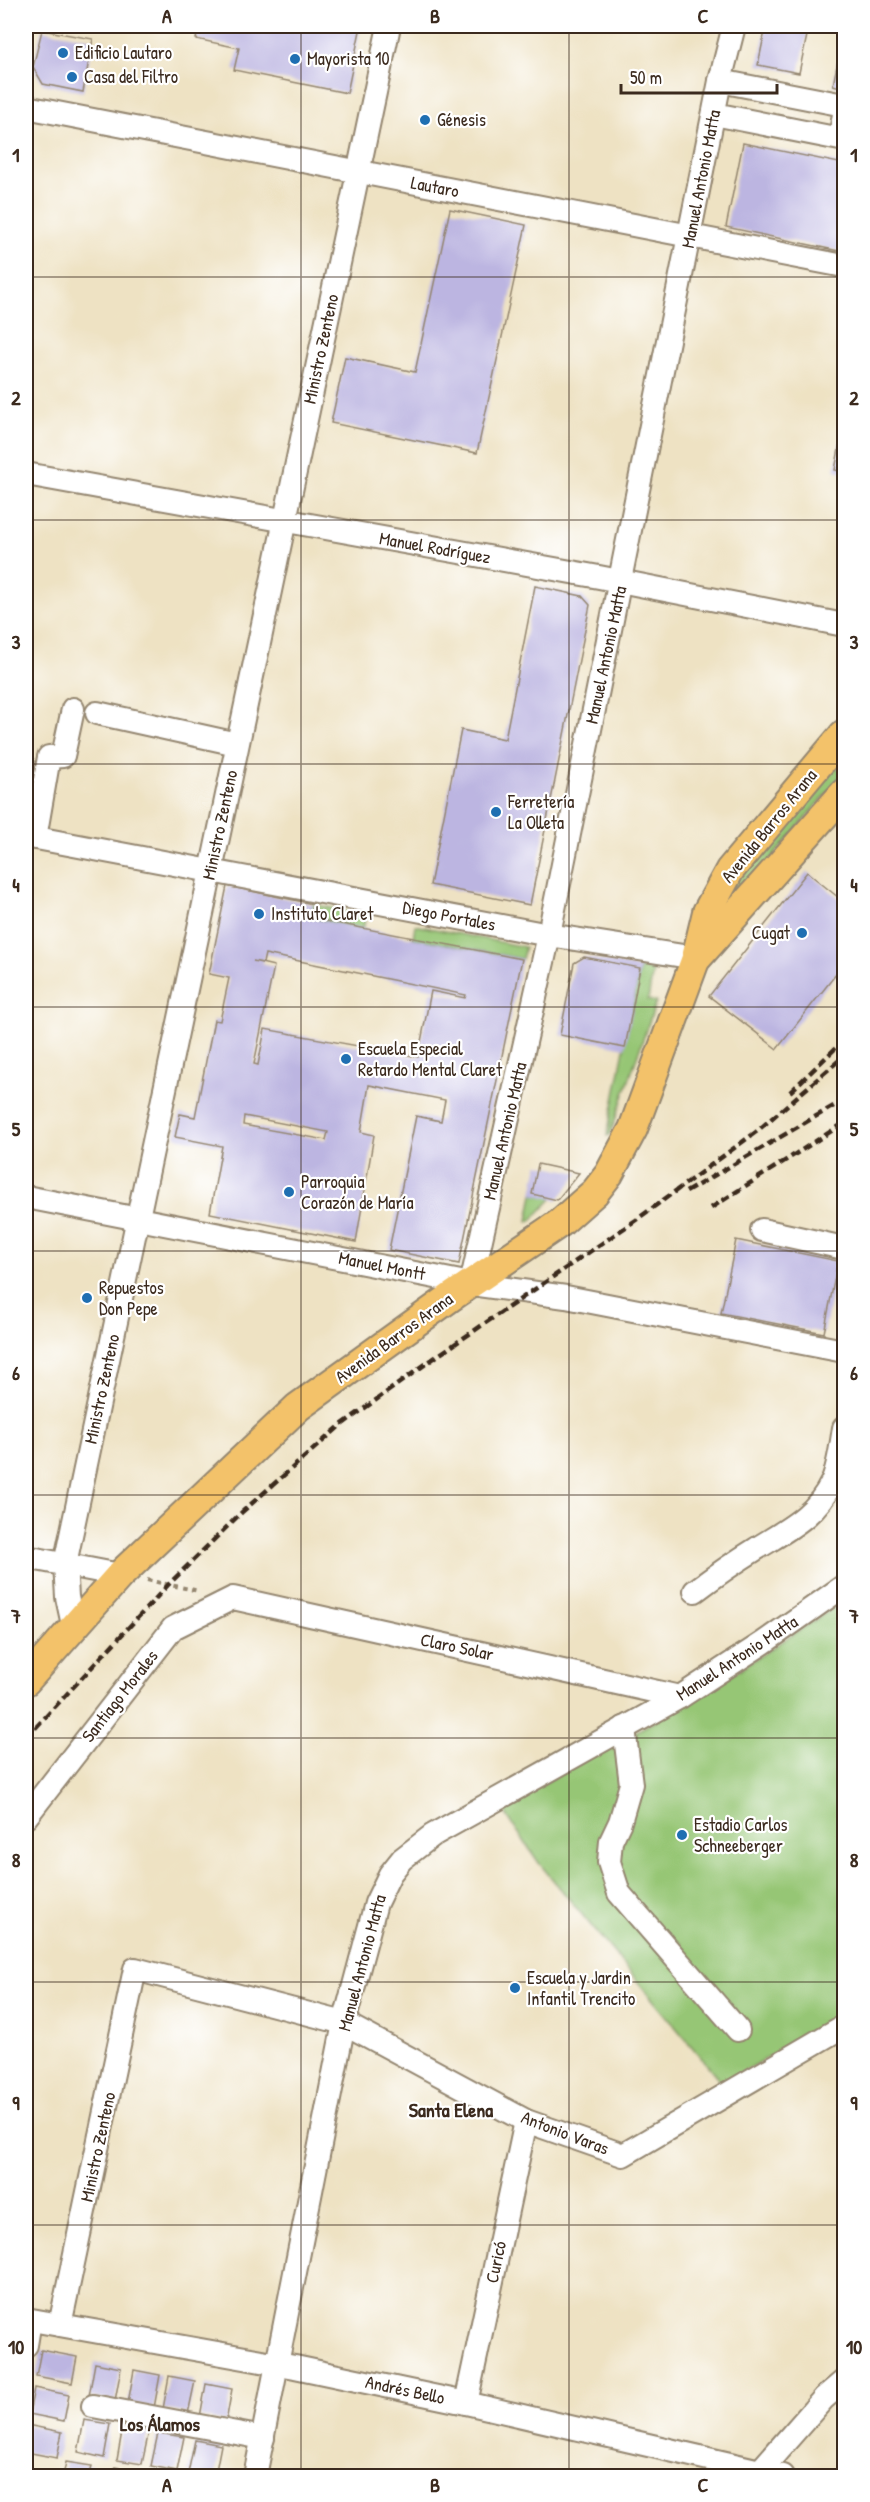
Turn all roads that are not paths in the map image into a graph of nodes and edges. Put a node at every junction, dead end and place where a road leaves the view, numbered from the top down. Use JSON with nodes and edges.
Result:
{"nodes":[{"id":1,"x":389,"y":26,"type":"edge"},
{"id":2,"x":734,"y":26,"type":"edge"},
{"id":3,"x":720,"y":81,"type":"junction"},
{"id":4,"x":844,"y":105,"type":"edge"},
{"id":5,"x":26,"y":107,"type":"edge"},
{"id":6,"x":714,"y":114,"type":"junction"},
{"id":7,"x":844,"y":114,"type":"edge"},
{"id":8,"x":358,"y":172,"type":"junction"},
{"id":9,"x":690,"y":237,"type":"junction"},
{"id":10,"x":844,"y":267,"type":"edge"},
{"id":11,"x":26,"y":474,"type":"edge"},
{"id":12,"x":285,"y":521,"type":"junction"},
{"id":13,"x":621,"y":581,"type":"junction"},
{"id":14,"x":844,"y":625,"type":"edge"},
{"id":15,"x":73,"y":709,"type":"dead end"},
{"id":16,"x":97,"y":713,"type":"dead end"},
{"id":17,"x":843,"y":741,"type":"edge"},
{"id":18,"x":237,"y":744,"type":"junction"},
{"id":19,"x":844,"y":793,"type":"edge"},
{"id":20,"x":30,"y":837,"type":"edge"},
{"id":21,"x":211,"y":871,"type":"junction"},
{"id":22,"x":549,"y":935,"type":"junction"},
{"id":23,"x":696,"y":958,"type":"junction"},
{"id":24,"x":26,"y":1197,"type":"edge"},
{"id":25,"x":138,"y":1218,"type":"junction"},
{"id":26,"x":762,"y":1230,"type":"dead end"},
{"id":27,"x":844,"y":1248,"type":"edge"},
{"id":28,"x":471,"y":1284,"type":"junction"},
{"id":29,"x":844,"y":1351,"type":"edge"},
{"id":30,"x":844,"y":1428,"type":"edge"},
{"id":31,"x":26,"y":1557,"type":"edge"},
{"id":32,"x":65,"y":1564,"type":"junction"},
{"id":33,"x":120,"y":1575,"type":"junction"},
{"id":34,"x":844,"y":1586,"type":"edge"},
{"id":35,"x":695,"y":1591,"type":"dead end"},
{"id":36,"x":233,"y":1598,"type":"joint"},
{"id":37,"x":74,"y":1625,"type":"junction"},
{"id":38,"x":26,"y":1681,"type":"edge"},
{"id":39,"x":680,"y":1696,"type":"junction"},
{"id":40,"x":624,"y":1728,"type":"junction"},
{"id":41,"x":26,"y":1817,"type":"edge"},
{"id":42,"x":135,"y":1969,"type":"joint"},
{"id":43,"x":344,"y":2023,"type":"junction"},
{"id":44,"x":844,"y":2026,"type":"edge"},
{"id":45,"x":738,"y":2030,"type":"dead end"},
{"id":46,"x":526,"y":2121,"type":"junction"},
{"id":47,"x":28,"y":2320,"type":"edge"},
{"id":48,"x":60,"y":2325,"type":"junction"},
{"id":49,"x":26,"y":2345,"type":"edge"},
{"id":50,"x":277,"y":2364,"type":"junction"},
{"id":51,"x":844,"y":2381,"type":"edge"},
{"id":52,"x":466,"y":2403,"type":"junction"},
{"id":53,"x":93,"y":2406,"type":"dead end"},
{"id":54,"x":263,"y":2438,"type":"junction"},
{"id":55,"x":759,"y":2472,"type":"junction"},
{"id":56,"x":255,"y":2476,"type":"edge"},
{"id":57,"x":782,"y":2476,"type":"edge"}],
"edges":[{"from":1,"to":8,"type":"street","name":"Ministro Zenteno"},
{"from":2,"to":3,"type":"street","name":"Manuel Antonio Matta"},
{"from":3,"to":4,"type":"street"},
{"from":3,"to":6,"type":"street","name":"Manuel Antonio Matta"},
{"from":5,"to":8,"type":"street","name":"Lautaro"},
{"from":6,"to":7,"type":"street"},
{"from":6,"to":9,"type":"street","name":"Manuel Antonio Matta"},
{"from":8,"to":9,"type":"street","name":"Lautaro"},
{"from":8,"to":12,"type":"street","name":"Ministro Zenteno"},
{"from":9,"to":10,"type":"street","name":"Lautaro"},
{"from":9,"to":13,"type":"street","name":"Manuel Antonio Matta"},
{"from":11,"to":12,"type":"street","name":"Manuel Rodríguez"},
{"from":12,"to":13,"type":"street","name":"Manuel Rodríguez"},
{"from":12,"to":18,"type":"street","name":"Ministro Zenteno"},
{"from":13,"to":14,"type":"street","name":"Manuel Rodríguez"},
{"from":13,"to":22,"type":"street","name":"Manuel Antonio Matta"},
{"from":15,"to":20,"type":"street"},
{"from":16,"to":18,"type":"street"},
{"from":17,"to":23,"type":"main road","name":"Avenida Barros Arana"},
{"from":18,"to":21,"type":"street","name":"Ministro Zenteno"},
{"from":19,"to":23,"type":"main road","name":"Avenida Barros Arana"},
{"from":20,"to":21,"type":"street","name":"Diego Portales"},
{"from":21,"to":22,"type":"street","name":"Diego Portales"},
{"from":21,"to":25,"type":"street","name":"Ministro Zenteno"},
{"from":22,"to":23,"type":"street","name":"Diego Portales"},
{"from":22,"to":28,"type":"street","name":"Manuel Antonio Matta"},
{"from":23,"to":28,"type":"main road","name":"Avenida Barros Arana"},
{"from":24,"to":25,"type":"street","name":"Manuel Montt"},
{"from":25,"to":28,"type":"street","name":"Manuel Montt"},
{"from":25,"to":32,"type":"street","name":"Ministro Zenteno"},
{"from":26,"to":27,"type":"street"},
{"from":28,"to":29,"type":"street","name":"Manuel Montt"},
{"from":28,"to":33,"type":"main road","name":"Avenida Barros Arana"},
{"from":30,"to":35,"type":"street"},
{"from":31,"to":32,"type":"street"},
{"from":32,"to":33,"type":"street"},
{"from":32,"to":37,"type":"street","name":"Ministro Zenteno"},
{"from":33,"to":37,"type":"main road","name":"Avenida Barros Arana"},
{"from":34,"to":39,"type":"street","name":"Manuel Antonio Matta"},
{"from":36,"to":39,"type":"street","name":"Claro Solar"},
{"from":36,"to":41,"type":"street","name":"Santiago Morales"},
{"from":37,"to":38,"type":"main road","name":"Avenida Barros Arana"},
{"from":39,"to":40,"type":"street","name":"Manuel Antonio Matta"},
{"from":40,"to":43,"type":"street","name":"Manuel Antonio Matta"},
{"from":40,"to":45,"type":"street"},
{"from":42,"to":43,"type":"street","name":"Antonio Varas"},
{"from":42,"to":48,"type":"street","name":"Ministro Zenteno"},
{"from":43,"to":46,"type":"street","name":"Antonio Varas"},
{"from":43,"to":50,"type":"street","name":"Manuel Antonio Matta"},
{"from":44,"to":46,"type":"street","name":"Antonio Varas"},
{"from":46,"to":52,"type":"street","name":"Curicó"},
{"from":47,"to":48,"type":"street","name":"Andrés Bello"},
{"from":47,"to":49,"type":"street"},
{"from":48,"to":50,"type":"street","name":"Andrés Bello"},
{"from":50,"to":52,"type":"street","name":"Andrés Bello"},
{"from":50,"to":54,"type":"street","name":"Manuel Antonio Matta"},
{"from":51,"to":55,"type":"street"},
{"from":52,"to":55,"type":"street","name":"Andrés Bello"},
{"from":53,"to":54,"type":"street"},
{"from":54,"to":56,"type":"street","name":"Manuel Antonio Matta"},
{"from":55,"to":57,"type":"street","name":"Andrés Bello"}]}
